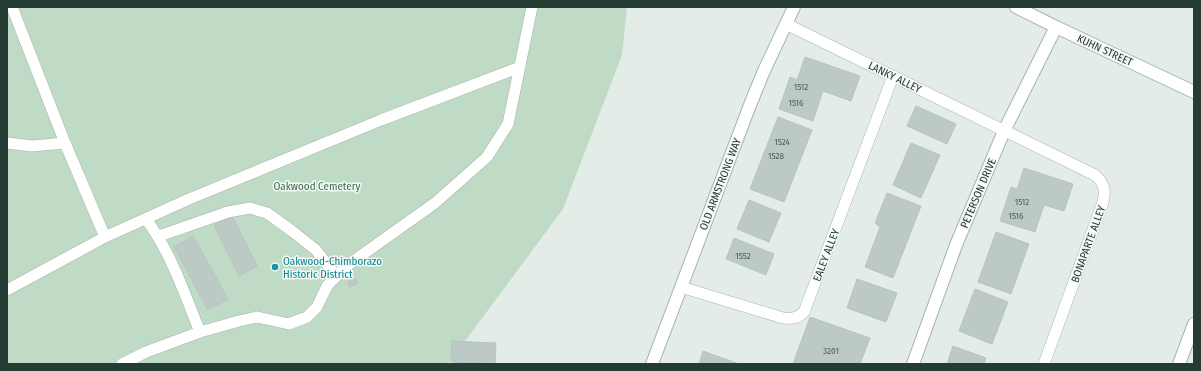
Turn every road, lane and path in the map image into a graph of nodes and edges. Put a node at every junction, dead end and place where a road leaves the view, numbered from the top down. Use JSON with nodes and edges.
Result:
{"nodes":[{"id":1,"x":12,"y":7,"type":"edge"},
{"id":2,"x":532,"y":7,"type":"edge"},
{"id":3,"x":794,"y":7,"type":"edge"},
{"id":4,"x":1016,"y":7,"type":"edge"},
{"id":5,"x":786,"y":24,"type":"junction"},
{"id":6,"x":1056,"y":27,"type":"junction"},
{"id":7,"x":520,"y":67,"type":"junction"},
{"id":8,"x":893,"y":76,"type":"junction"},
{"id":9,"x":1194,"y":92,"type":"edge"},
{"id":10,"x":1004,"y":130,"type":"junction"},
{"id":11,"x":7,"y":143,"type":"edge"},
{"id":12,"x":65,"y":143,"type":"junction"},
{"id":13,"x":146,"y":219,"type":"junction"},
{"id":14,"x":159,"y":236,"type":"junction"},
{"id":15,"x":105,"y":237,"type":"junction"},
{"id":16,"x":336,"y":276,"type":"junction"},
{"id":17,"x":681,"y":287,"type":"junction"},
{"id":18,"x":7,"y":290,"type":"edge"},
{"id":19,"x":1194,"y":324,"type":"edge"},
{"id":20,"x":200,"y":332,"type":"junction"},
{"id":21,"x":122,"y":364,"type":"edge"},
{"id":22,"x":652,"y":364,"type":"edge"},
{"id":23,"x":913,"y":364,"type":"edge"},
{"id":24,"x":1044,"y":364,"type":"edge"},
{"id":25,"x":1180,"y":364,"type":"edge"}],
"edges":[{"from":1,"to":12,"type":"lane"},
{"from":2,"to":7,"type":"lane"},
{"from":3,"to":5,"type":"street","name":"OLD ARMSTRONG WAY"},
{"from":4,"to":6,"type":"street","name":"KUHN STREET"},
{"from":5,"to":8,"type":"lane","name":"LANKY ALLEY"},
{"from":5,"to":17,"type":"street","name":"OLD ARMSTRONG WAY"},
{"from":6,"to":9,"type":"street","name":"KUHN STREET"},
{"from":6,"to":10,"type":"street","name":"PETERSON DRIVE"},
{"from":7,"to":13,"type":"lane"},
{"from":7,"to":16,"type":"lane"},
{"from":8,"to":10,"type":"lane","name":"LANKY ALLEY"},
{"from":8,"to":17,"type":"lane","name":"EALEY ALLEY"},
{"from":10,"to":23,"type":"street","name":"PETERSON DRIVE"},
{"from":10,"to":24,"type":"lane","name":"BONAPARTE ALLEY"},
{"from":11,"to":12,"type":"lane"},
{"from":12,"to":15,"type":"lane"},
{"from":13,"to":14,"type":"lane"},
{"from":13,"to":15,"type":"lane"},
{"from":14,"to":16,"type":"lane"},
{"from":14,"to":20,"type":"lane"},
{"from":15,"to":18,"type":"lane"},
{"from":16,"to":20,"type":"lane"},
{"from":17,"to":22,"type":"street","name":"OLD ARMSTRONG WAY"},
{"from":19,"to":25,"type":"street"},
{"from":20,"to":21,"type":"lane"}]}
